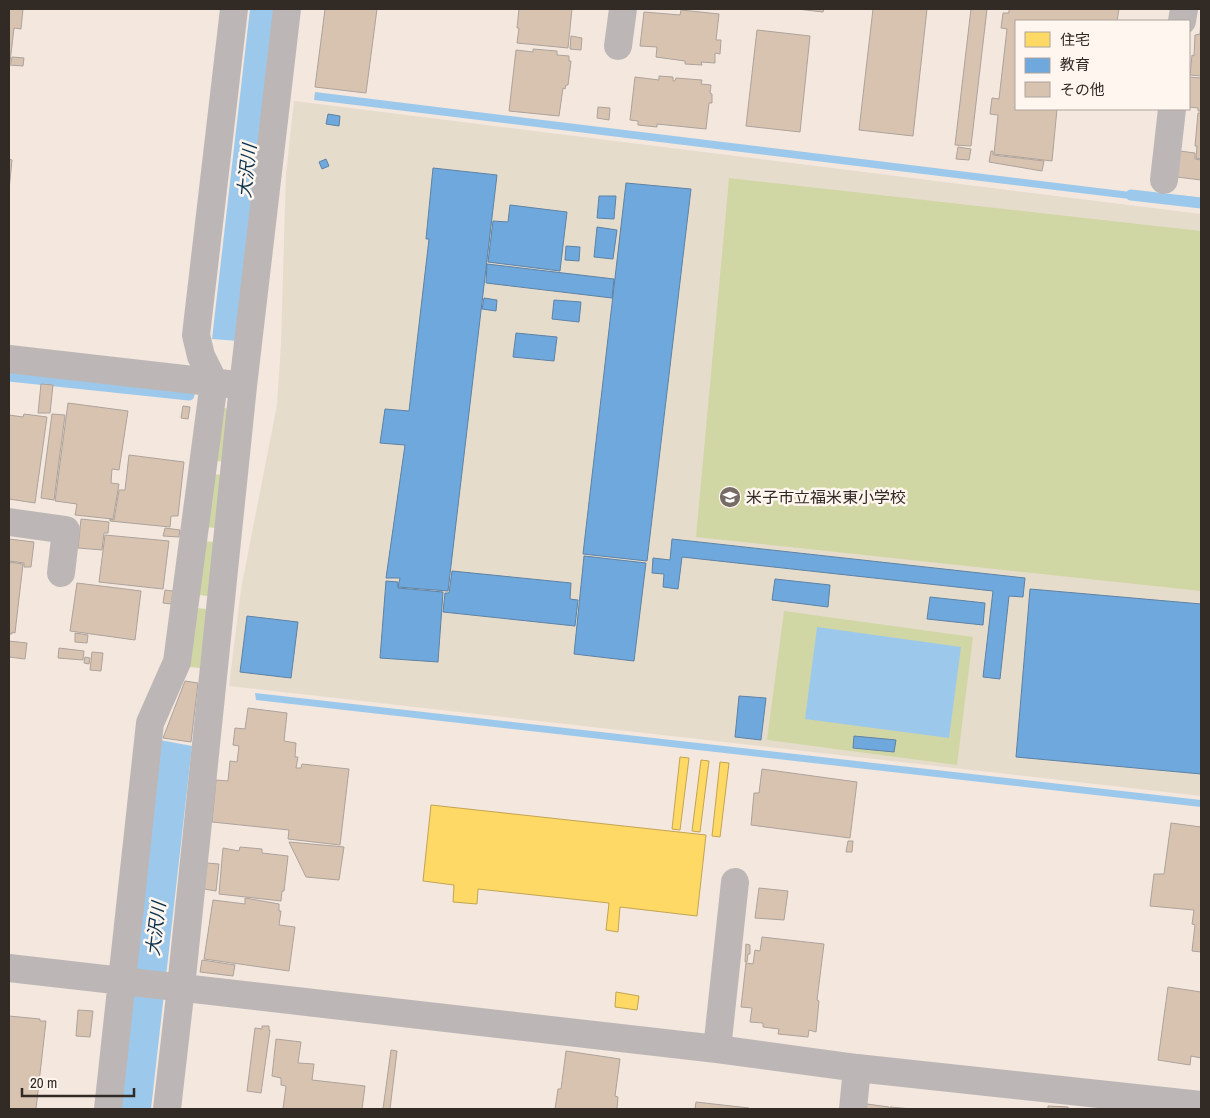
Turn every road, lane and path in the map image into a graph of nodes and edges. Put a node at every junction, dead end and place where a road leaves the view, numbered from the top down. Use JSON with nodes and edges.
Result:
{"nodes":[{"id":1,"x":234,"y":9,"type":"edge"},
{"id":2,"x":287,"y":9,"type":"edge"},
{"id":3,"x":623,"y":9,"type":"edge"},
{"id":4,"x":618,"y":46,"type":"dead end"},
{"id":5,"x":1172,"y":110,"type":"edge"},
{"id":6,"x":1164,"y":180,"type":"dead end"},
{"id":7,"x":9,"y":359,"type":"edge"},
{"id":8,"x":214,"y":382,"type":"junction"},
{"id":9,"x":243,"y":386,"type":"junction"},
{"id":10,"x":9,"y":522,"type":"edge"},
{"id":11,"x":61,"y":573,"type":"dead end"},
{"id":12,"x":735,"y":882,"type":"dead end"},
{"id":13,"x":9,"y":968,"type":"edge"},
{"id":14,"x":123,"y":980,"type":"junction"},
{"id":15,"x":177,"y":987,"type":"junction"},
{"id":16,"x":716,"y":1049,"type":"junction"},
{"id":17,"x":857,"y":1068,"type":"junction"},
{"id":18,"x":1201,"y":1104,"type":"edge"},
{"id":19,"x":108,"y":1109,"type":"edge"},
{"id":20,"x":167,"y":1109,"type":"edge"},
{"id":21,"x":853,"y":1109,"type":"edge"}],
"edges":[{"from":1,"to":8,"type":"street"},
{"from":2,"to":9,"type":"street"},
{"from":3,"to":4,"type":"street"},
{"from":5,"to":6,"type":"street"},
{"from":7,"to":8,"type":"street"},
{"from":8,"to":9,"type":"street"},
{"from":8,"to":14,"type":"street"},
{"from":9,"to":15,"type":"street"},
{"from":10,"to":11,"type":"street"},
{"from":12,"to":16,"type":"street"},
{"from":13,"to":14,"type":"street"},
{"from":14,"to":15,"type":"street"},
{"from":14,"to":19,"type":"street"},
{"from":15,"to":16,"type":"street"},
{"from":15,"to":20,"type":"street"},
{"from":16,"to":17,"type":"street"},
{"from":17,"to":18,"type":"street"},
{"from":17,"to":21,"type":"street"}]}
